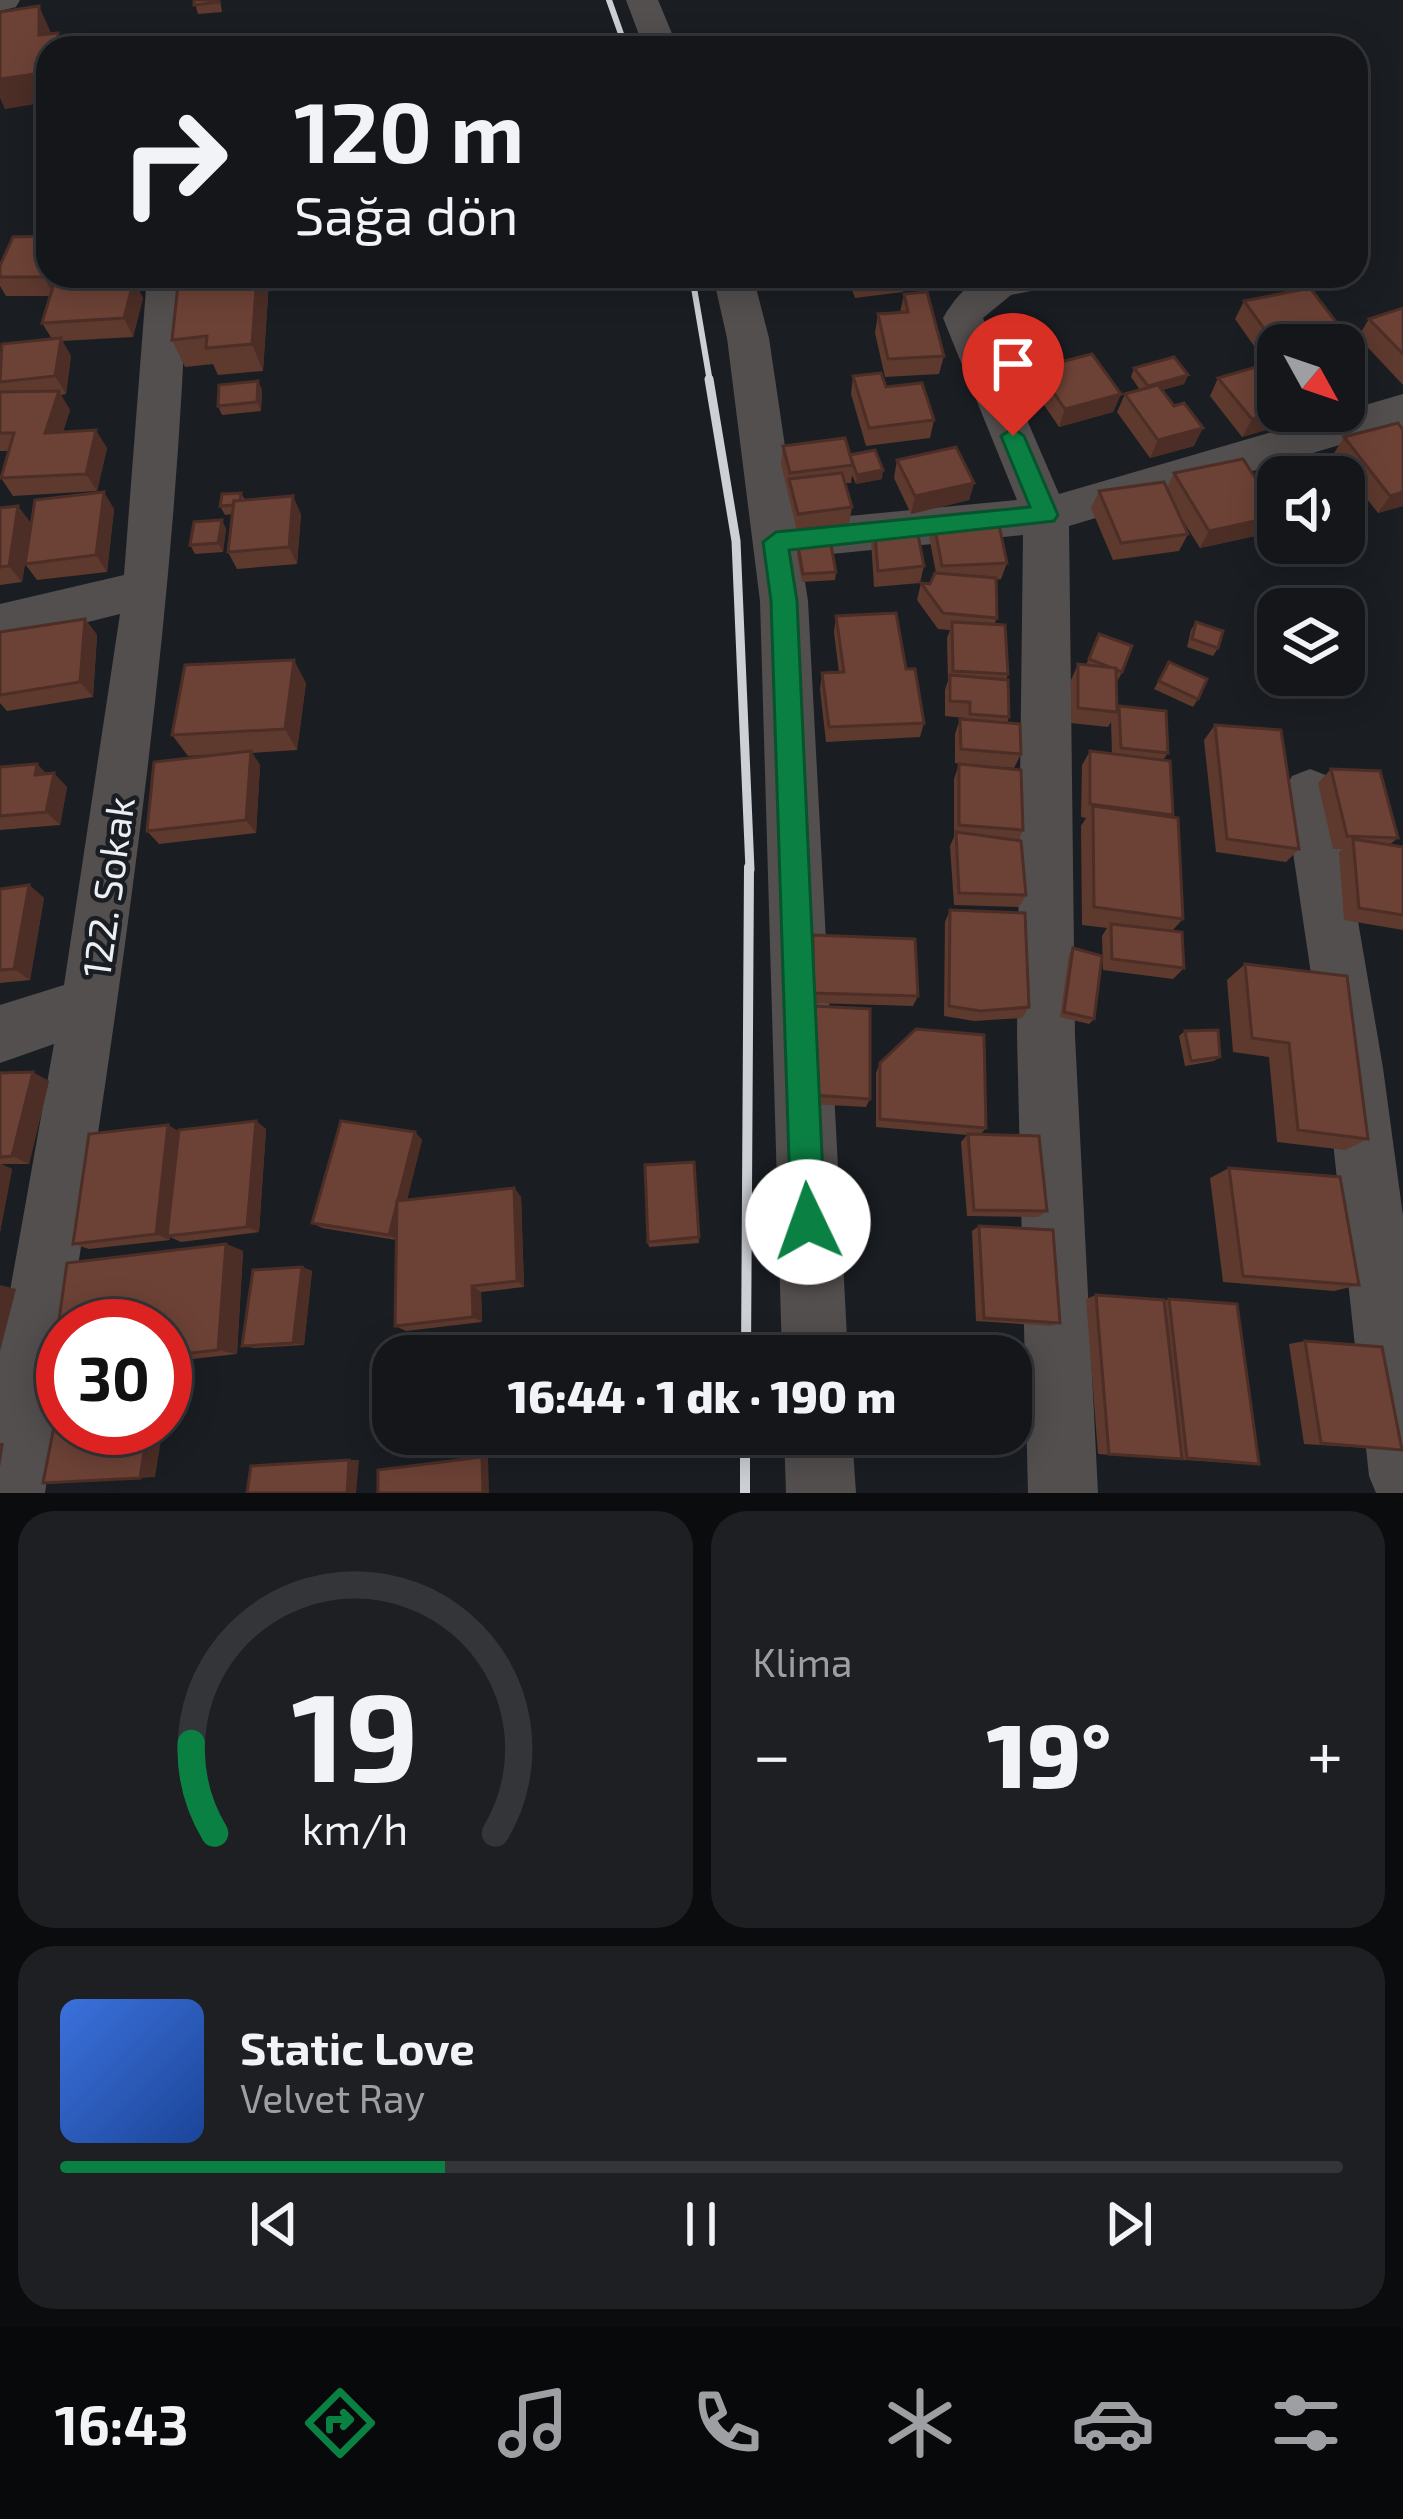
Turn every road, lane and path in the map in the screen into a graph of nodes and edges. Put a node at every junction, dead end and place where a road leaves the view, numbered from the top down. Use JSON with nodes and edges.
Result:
{"nodes":[{"id":1,"x":642,"y":0,"type":"edge"},
{"id":2,"x":656,"y":36,"type":"edge"},
{"id":3,"x":167,"y":288,"type":"edge"},
{"id":4,"x":736,"y":288,"type":"edge"},
{"id":5,"x":985,"y":288,"type":"edge"},
{"id":6,"x":1403,"y":410,"type":"edge"},
{"id":7,"x":1046,"y":515,"type":"junction"},
{"id":8,"x":776,"y":542,"type":"junction"},
{"id":9,"x":147,"y":587,"type":"junction"},
{"id":10,"x":0,"y":624,"type":"edge"},
{"id":11,"x":1310,"y":792,"type":"dead end"},
{"id":12,"x":90,"y":1004,"type":"junction"},
{"id":13,"x":0,"y":1034,"type":"edge"},
{"id":14,"x":813,"y":1335,"type":"edge"},
{"id":15,"x":819,"y":1455,"type":"edge"},
{"id":16,"x":1403,"y":1476,"type":"edge"},
{"id":17,"x":10,"y":1493,"type":"edge"},
{"id":18,"x":821,"y":1493,"type":"edge"},
{"id":19,"x":1063,"y":1493,"type":"edge"}],
"edges":[{"from":1,"to":2,"type":"street"},
{"from":3,"to":9,"type":"street","name":"122. Sokak"},
{"from":4,"to":8,"type":"street"},
{"from":5,"to":7,"type":"street"},
{"from":6,"to":7,"type":"street"},
{"from":7,"to":8,"type":"street"},
{"from":7,"to":19,"type":"street"},
{"from":8,"to":14,"type":"street"},
{"from":9,"to":10,"type":"street"},
{"from":9,"to":12,"type":"street","name":"122. Sokak"},
{"from":11,"to":16,"type":"street"},
{"from":12,"to":13,"type":"street"},
{"from":12,"to":17,"type":"street","name":"122. Sokak"},
{"from":15,"to":18,"type":"street"}]}
